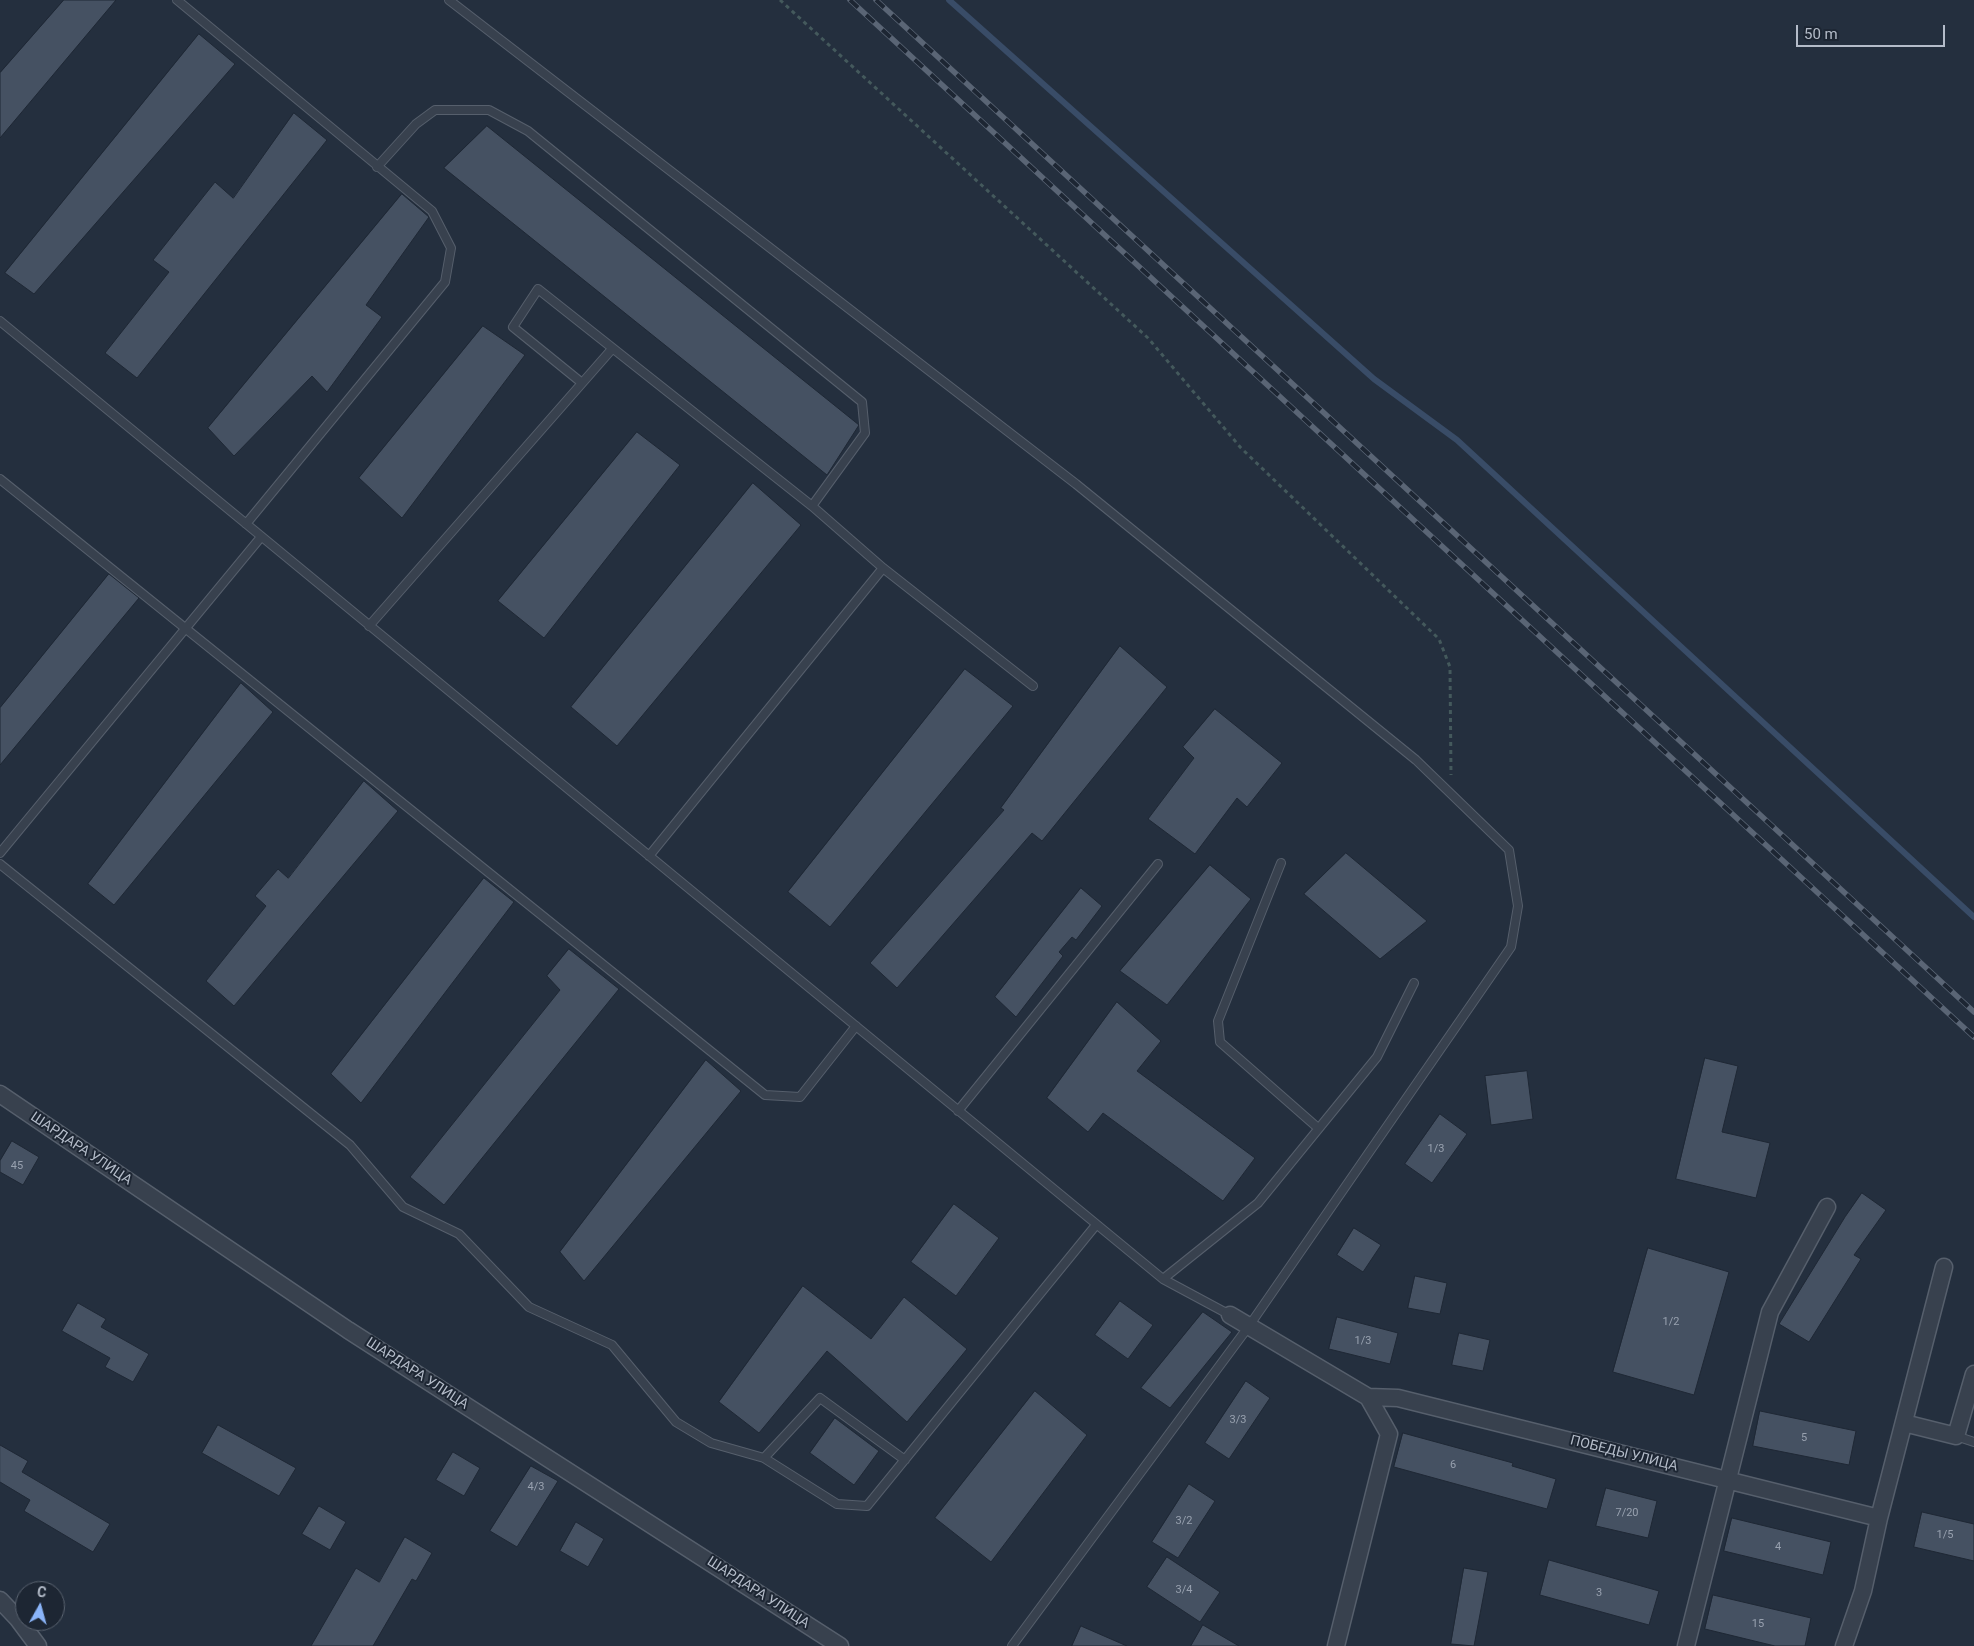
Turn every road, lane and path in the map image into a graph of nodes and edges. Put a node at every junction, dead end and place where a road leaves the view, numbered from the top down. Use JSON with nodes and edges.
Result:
{"nodes":[{"id":1,"x":177,"y":0,"type":"edge"},
{"id":2,"x":449,"y":0,"type":"edge"},
{"id":3,"x":780,"y":0,"type":"edge"},
{"id":4,"x":377,"y":167,"type":"junction"},
{"id":5,"x":0,"y":322,"type":"edge"},
{"id":6,"x":612,"y":348,"type":"junction"},
{"id":7,"x":582,"y":384,"type":"junction"},
{"id":8,"x":0,"y":479,"type":"edge"},
{"id":9,"x":812,"y":506,"type":"junction"},
{"id":10,"x":246,"y":524,"type":"junction"},
{"id":11,"x":261,"y":537,"type":"junction"},
{"id":12,"x":883,"y":568,"type":"junction"},
{"id":13,"x":370,"y":626,"type":"junction"},
{"id":14,"x":186,"y":628,"type":"junction"},
{"id":15,"x":1033,"y":686,"type":"dead end"},
{"id":16,"x":1452,"y":794,"type":"junction"},
{"id":17,"x":0,"y":853,"type":"edge"},
{"id":18,"x":649,"y":856,"type":"junction"},
{"id":19,"x":0,"y":864,"type":"edge"},
{"id":20,"x":1158,"y":864,"type":"dead end"},
{"id":21,"x":1281,"y":864,"type":"dead end"},
{"id":22,"x":1414,"y":983,"type":"dead end"},
{"id":23,"x":856,"y":1026,"type":"junction"},
{"id":24,"x":0,"y":1094,"type":"edge"},
{"id":25,"x":958,"y":1111,"type":"junction"},
{"id":26,"x":1318,"y":1128,"type":"junction"},
{"id":27,"x":1827,"y":1207,"type":"dead end"},
{"id":28,"x":1096,"y":1225,"type":"junction"},
{"id":29,"x":1944,"y":1267,"type":"dead end"},
{"id":30,"x":1163,"y":1279,"type":"junction"},
{"id":31,"x":1230,"y":1315,"type":"joint"},
{"id":32,"x":1249,"y":1326,"type":"junction"},
{"id":33,"x":1974,"y":1374,"type":"edge"},
{"id":34,"x":1368,"y":1397,"type":"junction"},
{"id":35,"x":1904,"y":1423,"type":"junction"},
{"id":36,"x":1956,"y":1436,"type":"junction"},
{"id":37,"x":1974,"y":1442,"type":"edge"},
{"id":38,"x":764,"y":1458,"type":"junction"},
{"id":39,"x":904,"y":1460,"type":"junction"},
{"id":40,"x":1728,"y":1480,"type":"junction"},
{"id":41,"x":1879,"y":1518,"type":"junction"},
{"id":42,"x":0,"y":1600,"type":"edge"},
{"id":43,"x":38,"y":1646,"type":"edge"},
{"id":44,"x":840,"y":1646,"type":"edge"},
{"id":45,"x":1012,"y":1646,"type":"edge"},
{"id":46,"x":1336,"y":1646,"type":"edge"},
{"id":47,"x":1686,"y":1646,"type":"edge"},
{"id":48,"x":1844,"y":1646,"type":"edge"}],
"edges":[{"from":1,"to":4,"type":"lane"},
{"from":2,"to":16,"type":"lane"},
{"from":3,"to":16,"type":"path"},
{"from":4,"to":9,"type":"lane"},
{"from":4,"to":10,"type":"lane"},
{"from":5,"to":10,"type":"lane"},
{"from":6,"to":7,"type":"lane"},
{"from":6,"to":7,"type":"lane"},
{"from":6,"to":9,"type":"lane"},
{"from":7,"to":13,"type":"lane"},
{"from":8,"to":14,"type":"lane"},
{"from":9,"to":12,"type":"lane"},
{"from":10,"to":11,"type":"lane"},
{"from":11,"to":13,"type":"lane"},
{"from":11,"to":14,"type":"lane"},
{"from":12,"to":15,"type":"lane"},
{"from":12,"to":18,"type":"lane"},
{"from":13,"to":18,"type":"lane"},
{"from":14,"to":17,"type":"lane"},
{"from":14,"to":23,"type":"lane"},
{"from":16,"to":32,"type":"lane"},
{"from":18,"to":23,"type":"lane"},
{"from":19,"to":38,"type":"lane"},
{"from":20,"to":25,"type":"lane"},
{"from":21,"to":26,"type":"lane"},
{"from":22,"to":26,"type":"lane"},
{"from":23,"to":25,"type":"lane"},
{"from":24,"to":44,"type":"street","name":"ШАРДАРА УЛИЦА"},
{"from":25,"to":28,"type":"lane"},
{"from":26,"to":30,"type":"lane"},
{"from":27,"to":40,"type":"street"},
{"from":28,"to":30,"type":"lane"},
{"from":28,"to":39,"type":"lane"},
{"from":29,"to":35,"type":"street"},
{"from":30,"to":31,"type":"lane"},
{"from":31,"to":32,"type":"street"},
{"from":32,"to":34,"type":"street"},
{"from":32,"to":45,"type":"lane"},
{"from":33,"to":36,"type":"street"},
{"from":34,"to":40,"type":"street","name":"ПОБЕДЫ УЛИЦА"},
{"from":34,"to":46,"type":"street"},
{"from":35,"to":36,"type":"street"},
{"from":35,"to":41,"type":"street"},
{"from":36,"to":37,"type":"lane"},
{"from":38,"to":39,"type":"lane"},
{"from":38,"to":39,"type":"lane"},
{"from":40,"to":41,"type":"street","name":"ПОБЕДЫ УЛИЦА"},
{"from":40,"to":47,"type":"street"},
{"from":41,"to":48,"type":"street"},
{"from":42,"to":43,"type":"street"}]}
